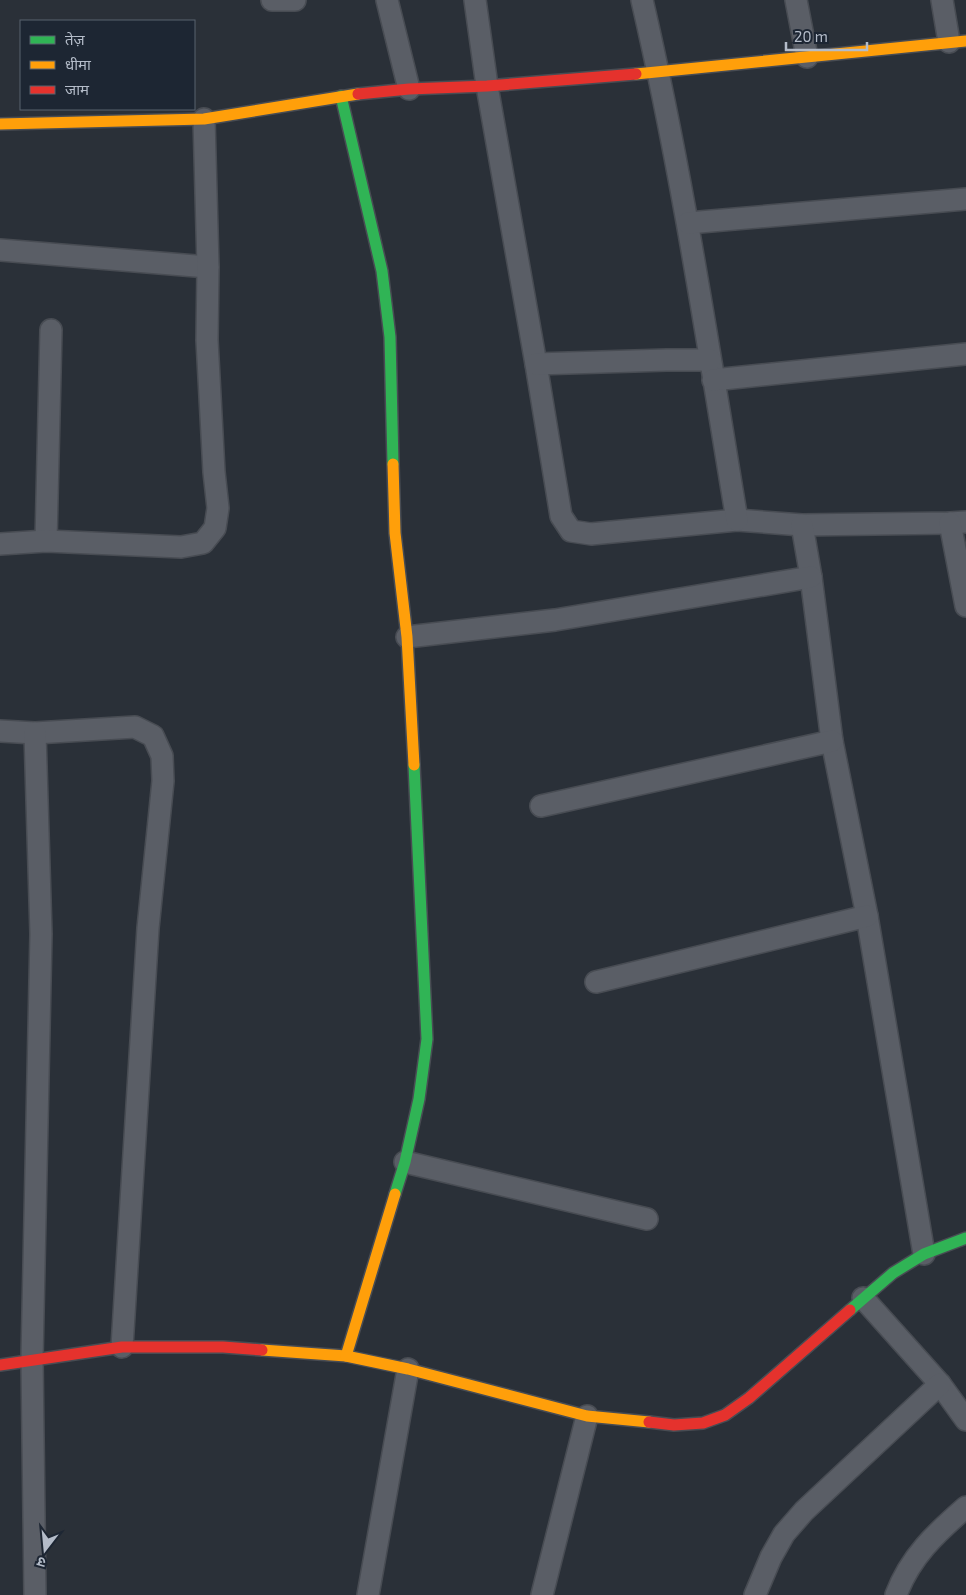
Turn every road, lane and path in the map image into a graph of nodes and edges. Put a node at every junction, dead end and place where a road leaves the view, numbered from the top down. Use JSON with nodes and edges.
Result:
{"nodes":[{"id":1,"x":272,"y":0,"type":"edge"},
{"id":2,"x":295,"y":0,"type":"edge"},
{"id":3,"x":387,"y":0,"type":"edge"},
{"id":4,"x":475,"y":0,"type":"edge"},
{"id":5,"x":642,"y":0,"type":"edge"},
{"id":6,"x":796,"y":0,"type":"edge"},
{"id":7,"x":942,"y":0,"type":"edge"},
{"id":8,"x":958,"y":41,"type":"edge"},
{"id":9,"x":807,"y":57,"type":"junction"},
{"id":10,"x":659,"y":72,"type":"junction"},
{"id":11,"x":487,"y":86,"type":"junction"},
{"id":12,"x":409,"y":89,"type":"junction"},
{"id":13,"x":341,"y":96,"type":"junction"},
{"id":14,"x":204,"y":119,"type":"junction"},
{"id":15,"x":0,"y":124,"type":"edge"},
{"id":16,"x":966,"y":200,"type":"edge"},
{"id":17,"x":688,"y":223,"type":"junction"},
{"id":18,"x":0,"y":250,"type":"edge"},
{"id":19,"x":208,"y":267,"type":"junction"},
{"id":20,"x":51,"y":330,"type":"dead end"},
{"id":21,"x":966,"y":354,"type":"edge"},
{"id":22,"x":536,"y":364,"type":"junction"},
{"id":23,"x":712,"y":370,"type":"junction"},
{"id":24,"x":736,"y":520,"type":"junction"},
{"id":25,"x":958,"y":522,"type":"edge"},
{"id":26,"x":802,"y":524,"type":"junction"},
{"id":27,"x":46,"y":542,"type":"junction"},
{"id":28,"x":0,"y":544,"type":"edge"},
{"id":29,"x":812,"y":577,"type":"junction"},
{"id":30,"x":966,"y":606,"type":"edge"},
{"id":31,"x":407,"y":637,"type":"junction"},
{"id":32,"x":0,"y":731,"type":"edge"},
{"id":33,"x":34,"y":733,"type":"junction"},
{"id":34,"x":832,"y":741,"type":"junction"},
{"id":35,"x":541,"y":806,"type":"dead end"},
{"id":36,"x":867,"y":916,"type":"junction"},
{"id":37,"x":596,"y":982,"type":"dead end"},
{"id":38,"x":405,"y":1162,"type":"junction"},
{"id":39,"x":647,"y":1219,"type":"dead end"},
{"id":40,"x":966,"y":1238,"type":"edge"},
{"id":41,"x":924,"y":1254,"type":"junction"},
{"id":42,"x":863,"y":1298,"type":"junction"},
{"id":43,"x":122,"y":1347,"type":"junction"},
{"id":44,"x":346,"y":1356,"type":"junction"},
{"id":45,"x":32,"y":1359,"type":"junction"},
{"id":46,"x":0,"y":1364,"type":"edge"},
{"id":47,"x":408,"y":1369,"type":"junction"},
{"id":48,"x":940,"y":1384,"type":"junction"},
{"id":49,"x":588,"y":1416,"type":"junction"},
{"id":50,"x":966,"y":1420,"type":"edge"},
{"id":51,"x":966,"y":1507,"type":"edge"},
{"id":52,"x":35,"y":1595,"type":"edge"},
{"id":53,"x":368,"y":1595,"type":"edge"},
{"id":54,"x":542,"y":1595,"type":"edge"},
{"id":55,"x":755,"y":1595,"type":"edge"},
{"id":56,"x":896,"y":1595,"type":"edge"}],
"edges":[{"from":1,"to":2,"type":"street"},
{"from":3,"to":12,"type":"street"},
{"from":4,"to":11,"type":"street"},
{"from":5,"to":10,"type":"street"},
{"from":6,"to":9,"type":"street"},
{"from":7,"to":8,"type":"street"},
{"from":8,"to":9,"type":"street"},
{"from":9,"to":10,"type":"street"},
{"from":10,"to":11,"type":"street"},
{"from":10,"to":17,"type":"street"},
{"from":11,"to":12,"type":"street"},
{"from":11,"to":22,"type":"street"},
{"from":12,"to":13,"type":"street"},
{"from":13,"to":14,"type":"street"},
{"from":13,"to":31,"type":"street"},
{"from":14,"to":15,"type":"street"},
{"from":14,"to":19,"type":"street"},
{"from":16,"to":17,"type":"street"},
{"from":17,"to":23,"type":"street"},
{"from":18,"to":19,"type":"street"},
{"from":19,"to":27,"type":"street"},
{"from":20,"to":27,"type":"street"},
{"from":21,"to":23,"type":"street"},
{"from":22,"to":23,"type":"street"},
{"from":22,"to":24,"type":"street"},
{"from":23,"to":24,"type":"street"},
{"from":24,"to":26,"type":"street"},
{"from":25,"to":26,"type":"street"},
{"from":25,"to":30,"type":"street"},
{"from":26,"to":29,"type":"street"},
{"from":27,"to":28,"type":"street"},
{"from":29,"to":31,"type":"street"},
{"from":29,"to":34,"type":"street"},
{"from":31,"to":38,"type":"street"},
{"from":32,"to":33,"type":"street"},
{"from":33,"to":43,"type":"street"},
{"from":33,"to":45,"type":"street"},
{"from":34,"to":35,"type":"street"},
{"from":34,"to":36,"type":"street"},
{"from":36,"to":37,"type":"street"},
{"from":36,"to":41,"type":"street"},
{"from":38,"to":39,"type":"street"},
{"from":38,"to":44,"type":"street"},
{"from":40,"to":41,"type":"street"},
{"from":41,"to":42,"type":"street"},
{"from":42,"to":48,"type":"street"},
{"from":42,"to":49,"type":"street"},
{"from":43,"to":44,"type":"street"},
{"from":43,"to":45,"type":"street"},
{"from":44,"to":47,"type":"street"},
{"from":45,"to":46,"type":"street"},
{"from":45,"to":52,"type":"street"},
{"from":47,"to":49,"type":"street"},
{"from":47,"to":53,"type":"street"},
{"from":48,"to":50,"type":"street"},
{"from":48,"to":55,"type":"street"},
{"from":49,"to":54,"type":"street"},
{"from":51,"to":56,"type":"street"}]}
